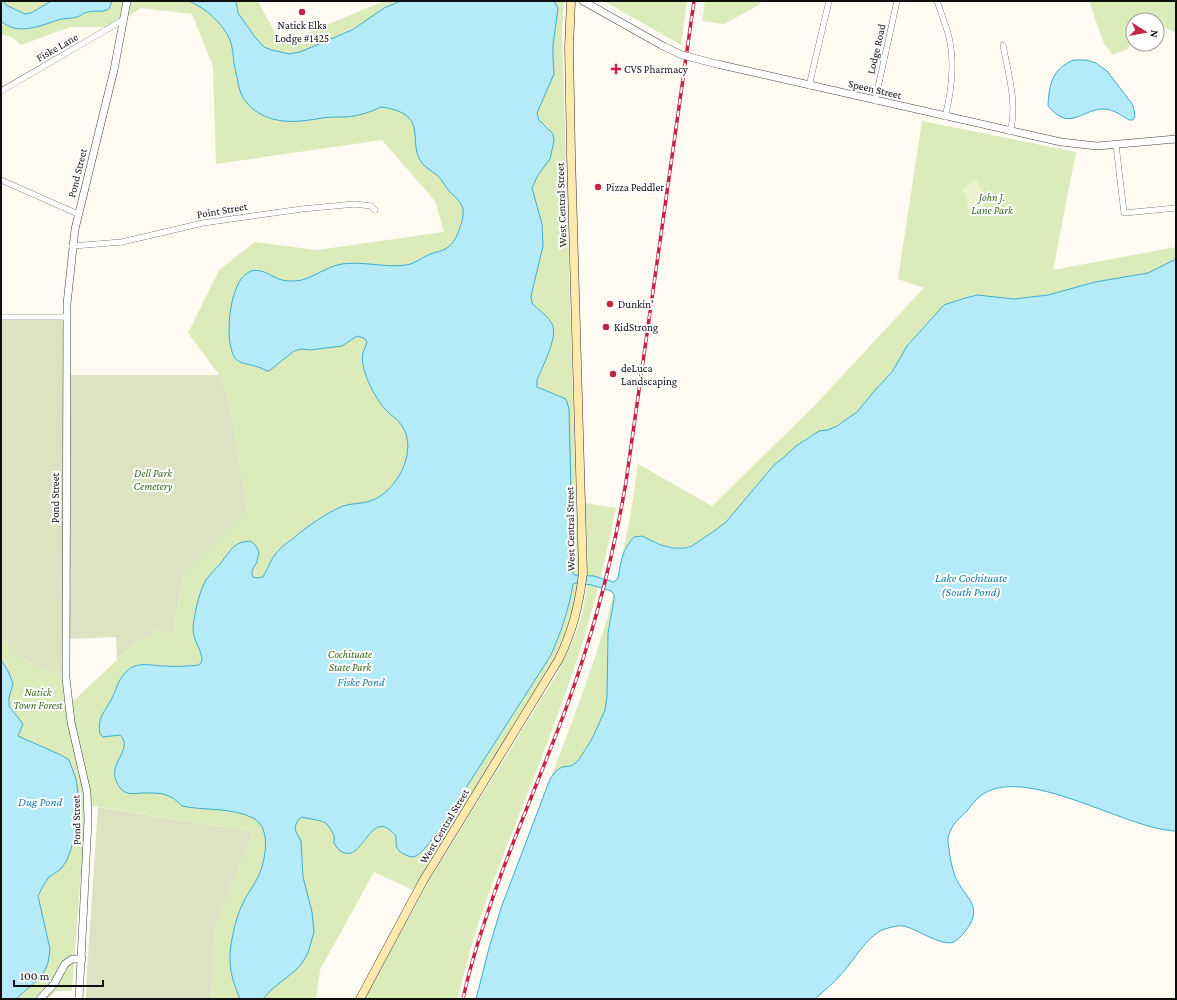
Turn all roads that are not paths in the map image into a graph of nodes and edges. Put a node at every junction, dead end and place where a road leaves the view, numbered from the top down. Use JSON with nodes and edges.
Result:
{"nodes":[{"id":1,"x":127,"y":1,"type":"edge"},
{"id":2,"x":571,"y":1,"type":"edge"},
{"id":3,"x":583,"y":1,"type":"edge"},
{"id":4,"x":829,"y":1,"type":"edge"},
{"id":5,"x":897,"y":1,"type":"edge"},
{"id":6,"x":937,"y":1,"type":"edge"},
{"id":7,"x":123,"y":20,"type":"junction"},
{"id":8,"x":1003,"y":45,"type":"dead end"},
{"id":9,"x":810,"y":86,"type":"junction"},
{"id":10,"x":1,"y":91,"type":"edge"},
{"id":11,"x":875,"y":101,"type":"junction"},
{"id":12,"x":945,"y":117,"type":"junction"},
{"id":13,"x":1010,"y":132,"type":"junction"},
{"id":14,"x":1176,"y":140,"type":"edge"},
{"id":15,"x":1116,"y":145,"type":"junction"},
{"id":16,"x":1,"y":180,"type":"edge"},
{"id":17,"x":1176,"y":208,"type":"edge"},
{"id":18,"x":375,"y":210,"type":"dead end"},
{"id":19,"x":78,"y":214,"type":"junction"},
{"id":20,"x":72,"y":246,"type":"junction"},
{"id":21,"x":1,"y":317,"type":"edge"},
{"id":22,"x":66,"y":317,"type":"junction"},
{"id":23,"x":82,"y":959,"type":"junction"},
{"id":24,"x":40,"y":999,"type":"edge"},
{"id":25,"x":79,"y":999,"type":"edge"},
{"id":26,"x":360,"y":999,"type":"edge"}],
"edges":[{"from":1,"to":7,"type":"street","name":"Pond Street"},
{"from":2,"to":26,"type":"main road","name":"West Central Street"},
{"from":3,"to":9,"type":"street","name":"Speen Street","bridge":true},
{"from":4,"to":9,"type":"street"},
{"from":5,"to":11,"type":"street","name":"Lodge Road"},
{"from":6,"to":12,"type":"street"},
{"from":7,"to":10,"type":"street","name":"Fiske Lane"},
{"from":7,"to":19,"type":"street","name":"Pond Street"},
{"from":8,"to":13,"type":"street"},
{"from":9,"to":11,"type":"street","name":"Speen Street"},
{"from":11,"to":12,"type":"street","name":"Speen Street"},
{"from":12,"to":13,"type":"street","name":"Speen Street"},
{"from":13,"to":15,"type":"street","name":"Speen Street"},
{"from":14,"to":15,"type":"street","name":"Speen Street"},
{"from":15,"to":17,"type":"street"},
{"from":16,"to":19,"type":"street"},
{"from":18,"to":20,"type":"street","name":"Point Street"},
{"from":19,"to":20,"type":"street","name":"Pond Street"},
{"from":20,"to":22,"type":"street","name":"Pond Street"},
{"from":21,"to":22,"type":"street"},
{"from":22,"to":23,"type":"street","name":"Pond Street"},
{"from":23,"to":24,"type":"street"},
{"from":23,"to":25,"type":"street","name":"Pond Street"}]}
